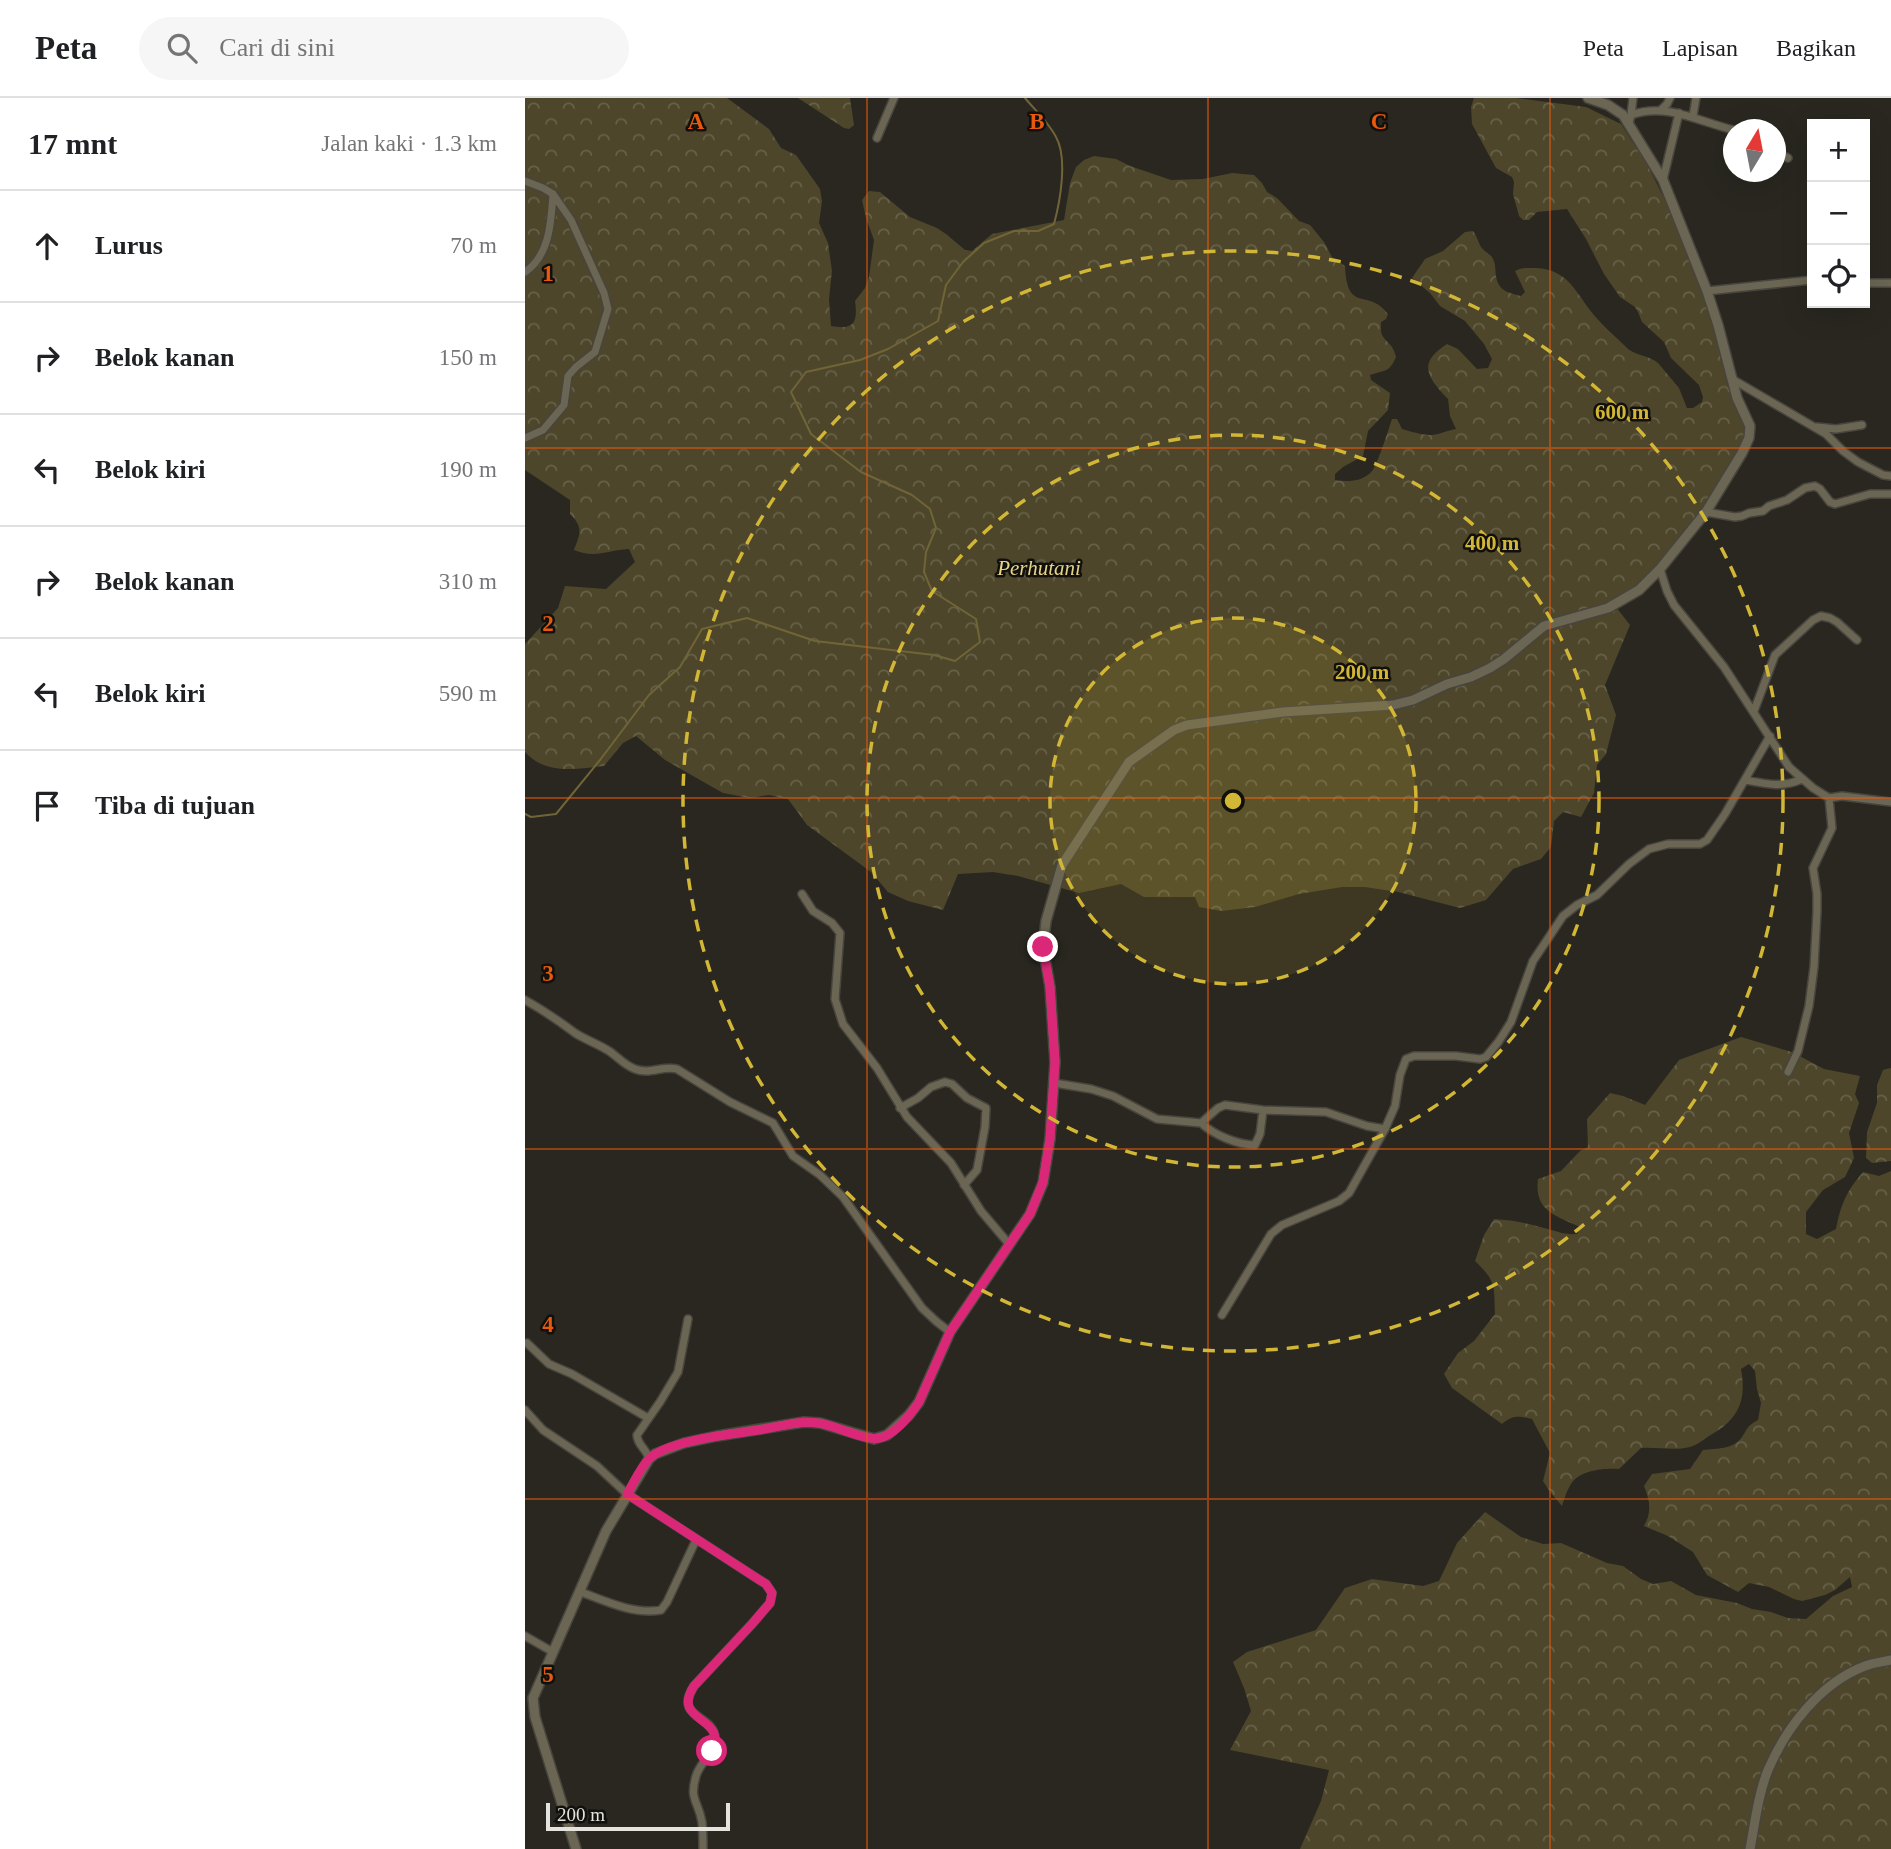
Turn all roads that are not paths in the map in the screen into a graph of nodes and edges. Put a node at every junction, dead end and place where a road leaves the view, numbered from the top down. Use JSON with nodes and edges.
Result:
{"nodes":[{"id":1,"x":894,"y":98,"type":"edge"},
{"id":2,"x":1588,"y":98,"type":"edge"},
{"id":3,"x":1633,"y":98,"type":"edge"},
{"id":4,"x":1670,"y":98,"type":"edge"},
{"id":5,"x":1696,"y":98,"type":"edge"},
{"id":6,"x":1660,"y":111,"type":"junction"},
{"id":7,"x":1679,"y":113,"type":"junction"},
{"id":8,"x":1693,"y":116,"type":"junction"},
{"id":9,"x":1630,"y":119,"type":"junction"},
{"id":10,"x":1723,"y":126,"type":"edge"},
{"id":11,"x":877,"y":138,"type":"dead end"},
{"id":12,"x":1663,"y":180,"type":"junction"},
{"id":13,"x":525,"y":181,"type":"edge"},
{"id":14,"x":553,"y":194,"type":"junction"},
{"id":15,"x":525,"y":272,"type":"edge"},
{"id":16,"x":1807,"y":281,"type":"edge"},
{"id":17,"x":1870,"y":283,"type":"edge"},
{"id":18,"x":1891,"y":283,"type":"edge"},
{"id":19,"x":1707,"y":291,"type":"junction"},
{"id":20,"x":1731,"y":379,"type":"junction"},
{"id":21,"x":1862,"y":425,"type":"dead end"},
{"id":22,"x":1813,"y":426,"type":"junction"},
{"id":23,"x":525,"y":438,"type":"edge"},
{"id":24,"x":1891,"y":476,"type":"edge"},
{"id":25,"x":1891,"y":494,"type":"edge"},
{"id":26,"x":1706,"y":512,"type":"junction"},
{"id":27,"x":1660,"y":569,"type":"junction"},
{"id":28,"x":1857,"y":640,"type":"dead end"},
{"id":29,"x":1754,"y":711,"type":"junction"},
{"id":30,"x":1770,"y":736,"type":"junction"},
{"id":31,"x":1803,"y":779,"type":"junction"},
{"id":32,"x":1745,"y":780,"type":"junction"},
{"id":33,"x":1829,"y":798,"type":"junction"},
{"id":34,"x":1891,"y":802,"type":"edge"},
{"id":35,"x":801,"y":894,"type":"dead end"},
{"id":36,"x":525,"y":1000,"type":"edge"},
{"id":37,"x":1788,"y":1072,"type":"dead end"},
{"id":38,"x":1054,"y":1083,"type":"junction"},
{"id":39,"x":900,"y":1108,"type":"junction"},
{"id":40,"x":1263,"y":1110,"type":"junction"},
{"id":41,"x":1201,"y":1123,"type":"junction"},
{"id":42,"x":1385,"y":1129,"type":"junction"},
{"id":43,"x":964,"y":1185,"type":"junction"},
{"id":44,"x":1009,"y":1244,"type":"junction"},
{"id":45,"x":1222,"y":1315,"type":"dead end"},
{"id":46,"x":688,"y":1319,"type":"dead end"},
{"id":47,"x":950,"y":1332,"type":"junction"},
{"id":48,"x":527,"y":1342,"type":"dead end"},
{"id":49,"x":525,"y":1410,"type":"edge"},
{"id":50,"x":648,"y":1418,"type":"junction"},
{"id":51,"x":649,"y":1459,"type":"junction"},
{"id":52,"x":627,"y":1494,"type":"junction"},
{"id":53,"x":697,"y":1540,"type":"junction"},
{"id":54,"x":580,"y":1592,"type":"junction"},
{"id":55,"x":525,"y":1636,"type":"edge"},
{"id":56,"x":553,"y":1652,"type":"junction"},
{"id":57,"x":1891,"y":1660,"type":"edge"},
{"id":58,"x":576,"y":1849,"type":"edge"},
{"id":59,"x":703,"y":1849,"type":"edge"},
{"id":60,"x":1750,"y":1849,"type":"edge"}],
"edges":[{"from":1,"to":11,"type":"street"},
{"from":2,"to":9,"type":"street"},
{"from":3,"to":9,"type":"street"},
{"from":4,"to":6,"type":"street"},
{"from":5,"to":8,"type":"street"},
{"from":6,"to":7,"type":"street"},
{"from":6,"to":9,"type":"street"},
{"from":7,"to":8,"type":"street"},
{"from":7,"to":12,"type":"street"},
{"from":8,"to":10,"type":"street"},
{"from":9,"to":12,"type":"street"},
{"from":12,"to":19,"type":"street"},
{"from":13,"to":14,"type":"street"},
{"from":14,"to":15,"type":"street"},
{"from":14,"to":23,"type":"street"},
{"from":16,"to":19,"type":"street"},
{"from":17,"to":18,"type":"street"},
{"from":19,"to":20,"type":"street"},
{"from":20,"to":22,"type":"street"},
{"from":20,"to":26,"type":"street"},
{"from":21,"to":22,"type":"street"},
{"from":22,"to":24,"type":"street"},
{"from":25,"to":26,"type":"street"},
{"from":26,"to":27,"type":"street"},
{"from":27,"to":29,"type":"street"},
{"from":27,"to":38,"type":"street"},
{"from":28,"to":29,"type":"street"},
{"from":29,"to":30,"type":"street"},
{"from":30,"to":31,"type":"street"},
{"from":30,"to":32,"type":"street"},
{"from":31,"to":32,"type":"street"},
{"from":31,"to":33,"type":"street"},
{"from":32,"to":42,"type":"street"},
{"from":33,"to":34,"type":"street"},
{"from":33,"to":37,"type":"street"},
{"from":35,"to":39,"type":"street"},
{"from":36,"to":47,"type":"street"},
{"from":38,"to":41,"type":"street"},
{"from":38,"to":44,"type":"street"},
{"from":39,"to":43,"type":"street"},
{"from":39,"to":43,"type":"street"},
{"from":40,"to":41,"type":"street"},
{"from":40,"to":41,"type":"street"},
{"from":40,"to":42,"type":"street"},
{"from":42,"to":45,"type":"street"},
{"from":43,"to":44,"type":"street"},
{"from":44,"to":47,"type":"street"},
{"from":46,"to":50,"type":"street"},
{"from":47,"to":51,"type":"street"},
{"from":48,"to":50,"type":"street"},
{"from":49,"to":52,"type":"street"},
{"from":50,"to":51,"type":"street"},
{"from":51,"to":52,"type":"street"},
{"from":52,"to":53,"type":"street"},
{"from":52,"to":54,"type":"street"},
{"from":53,"to":54,"type":"street"},
{"from":53,"to":59,"type":"street"},
{"from":54,"to":56,"type":"street"},
{"from":55,"to":56,"type":"street"},
{"from":56,"to":58,"type":"street"},
{"from":57,"to":60,"type":"street"}]}
